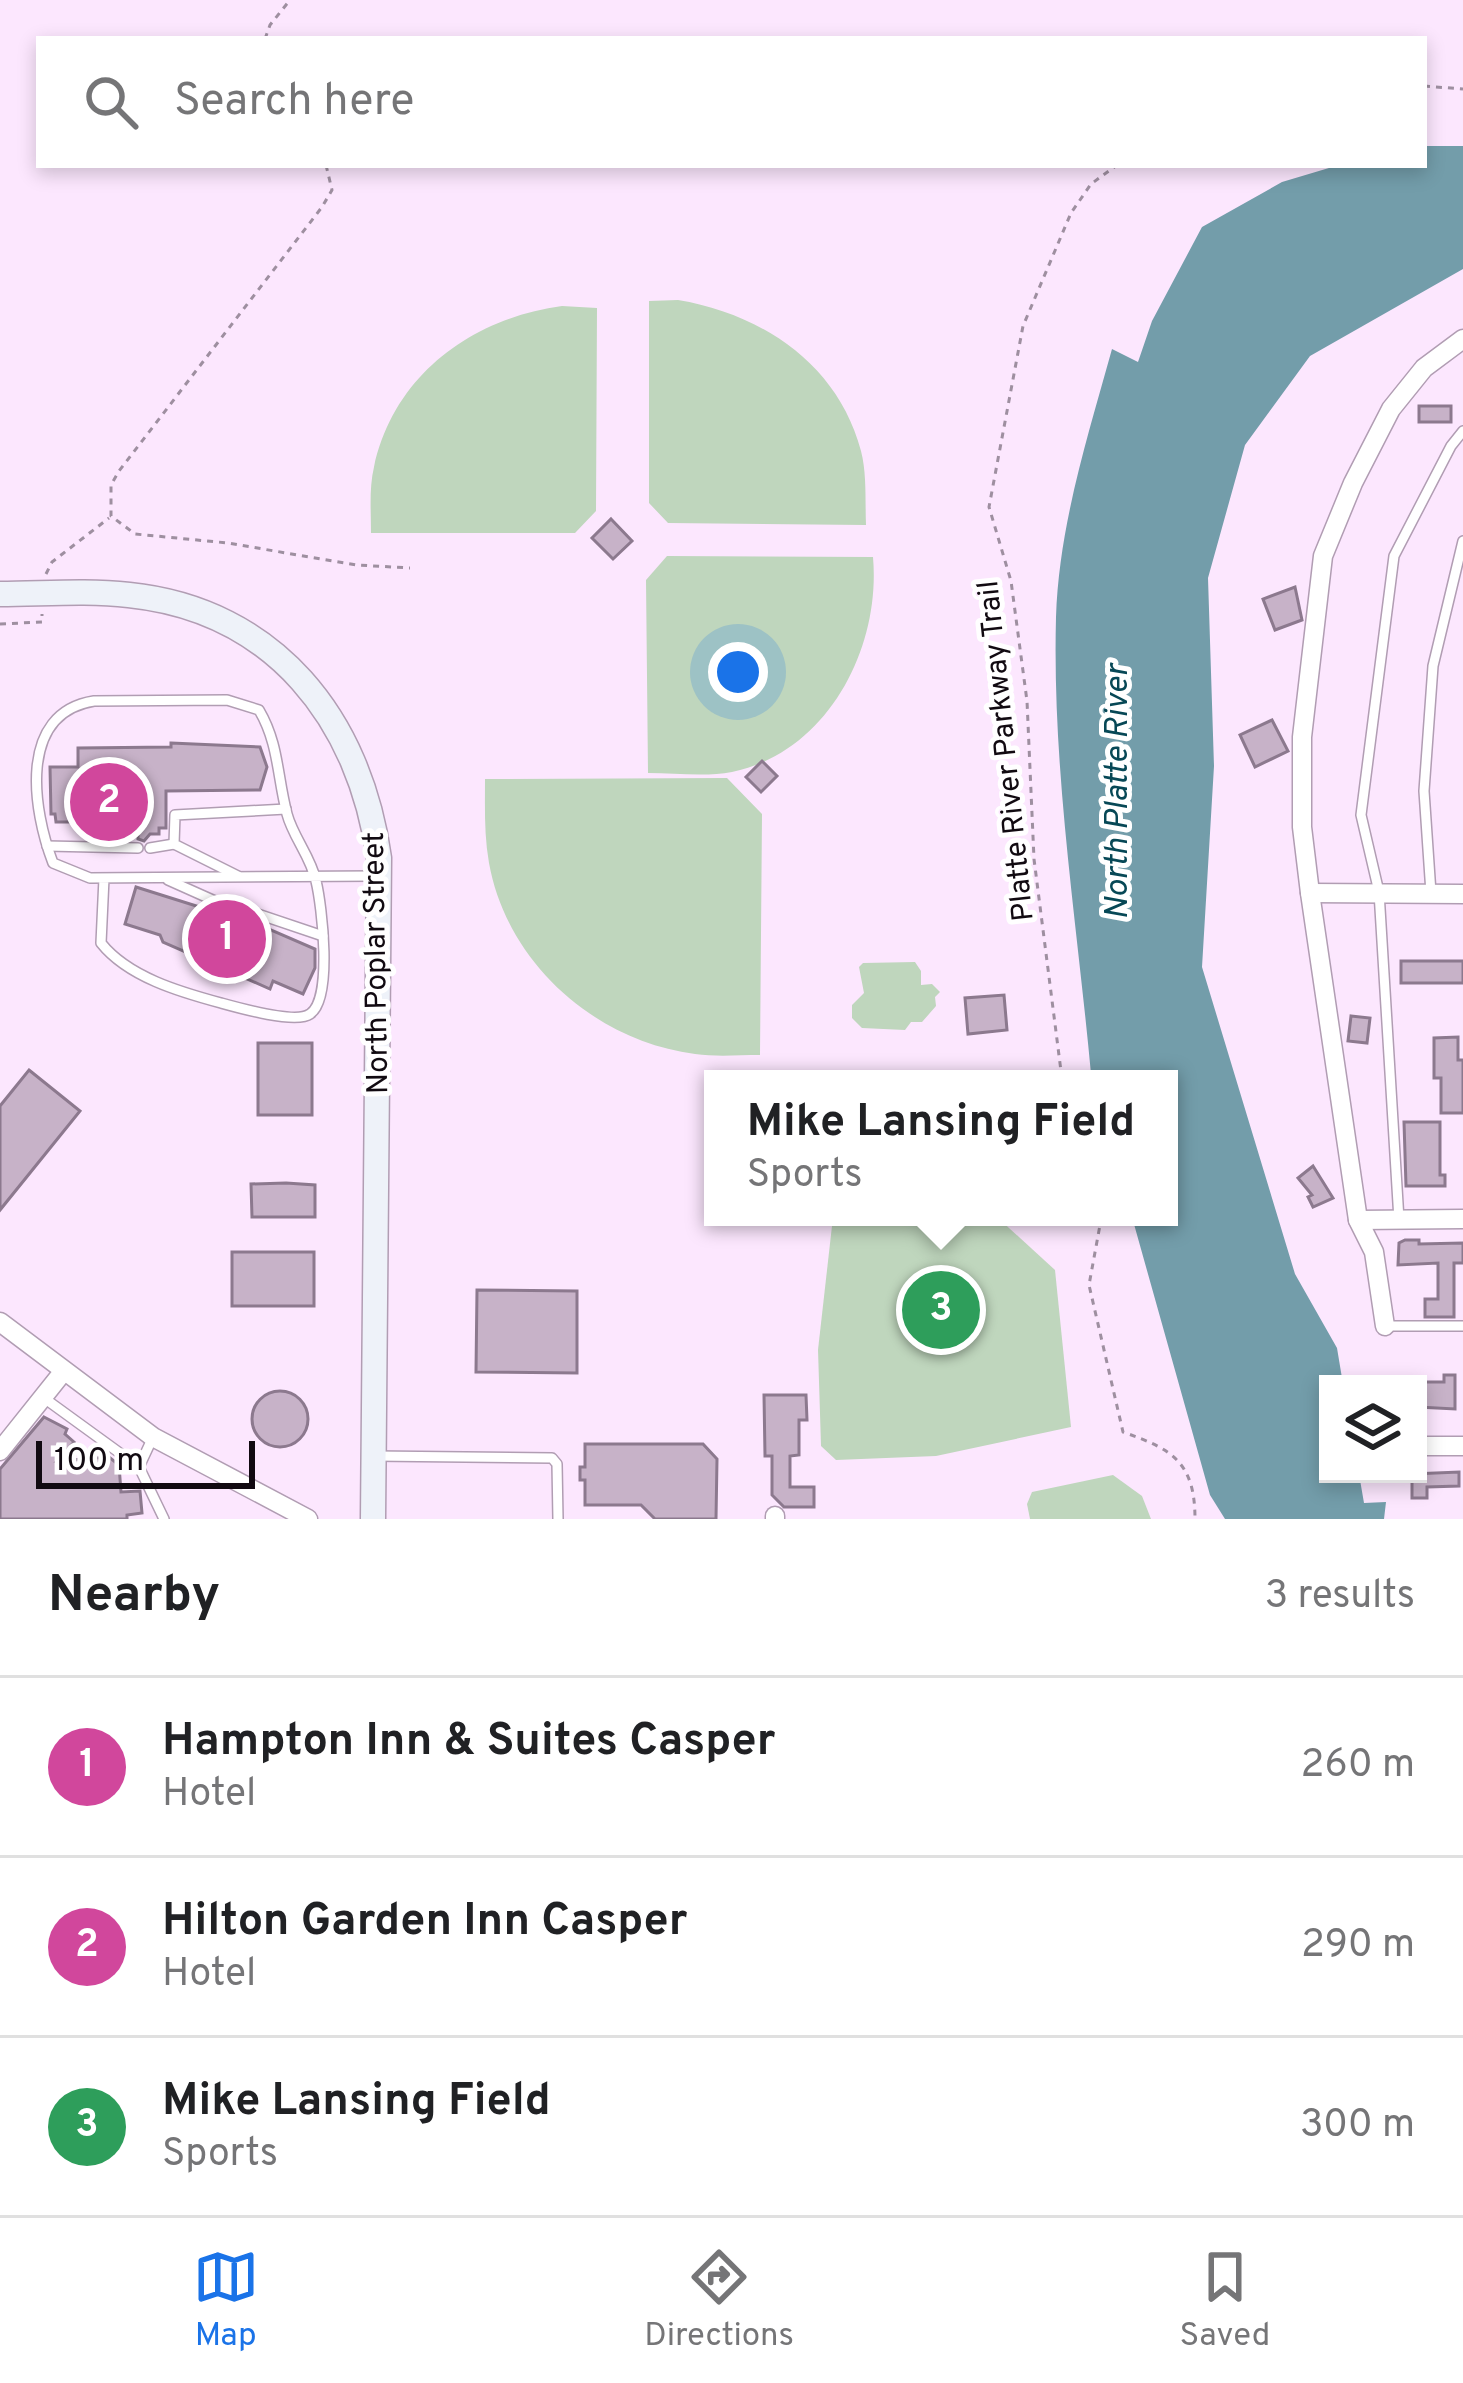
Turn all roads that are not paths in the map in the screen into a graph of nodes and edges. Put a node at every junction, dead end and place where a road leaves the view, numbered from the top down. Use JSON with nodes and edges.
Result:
{"nodes":[{"id":1,"x":1463,"y":339,"type":"edge"},
{"id":2,"x":1463,"y":431,"type":"edge"},
{"id":3,"x":1463,"y":541,"type":"edge"},
{"id":4,"x":1,"y":598,"type":"edge"},
{"id":5,"x":286,"y":809,"type":"junction"},
{"id":6,"x":174,"y":844,"type":"junction"},
{"id":7,"x":47,"y":847,"type":"junction"},
{"id":8,"x":379,"y":876,"type":"junction"},
{"id":9,"x":241,"y":877,"type":"junction"},
{"id":10,"x":316,"y":877,"type":"junction"},
{"id":11,"x":104,"y":878,"type":"junction"},
{"id":12,"x":163,"y":878,"type":"junction"},
{"id":13,"x":1378,"y":892,"type":"junction"},
{"id":14,"x":1310,"y":893,"type":"junction"},
{"id":15,"x":1431,"y":893,"type":"junction"},
{"id":16,"x":1463,"y":894,"type":"edge"},
{"id":17,"x":215,"y":901,"type":"dead end"},
{"id":18,"x":234,"y":906,"type":"dead end"},
{"id":19,"x":323,"y":936,"type":"junction"},
{"id":20,"x":1358,"y":1220,"type":"junction"},
{"id":21,"x":1399,"y":1220,"type":"junction"},
{"id":22,"x":1463,"y":1220,"type":"edge"},
{"id":23,"x":0,"y":1322,"type":"edge"},
{"id":24,"x":1385,"y":1326,"type":"joint"},
{"id":25,"x":1463,"y":1326,"type":"edge"},
{"id":26,"x":63,"y":1372,"type":"junction"},
{"id":27,"x":43,"y":1397,"type":"junction"},
{"id":28,"x":153,"y":1437,"type":"junction"},
{"id":29,"x":1463,"y":1445,"type":"edge"},
{"id":30,"x":1427,"y":1446,"type":"edge"},
{"id":31,"x":0,"y":1451,"type":"edge"},
{"id":32,"x":374,"y":1456,"type":"junction"},
{"id":33,"x":139,"y":1467,"type":"junction"},
{"id":34,"x":164,"y":1519,"type":"edge"},
{"id":35,"x":308,"y":1519,"type":"edge"},
{"id":36,"x":373,"y":1519,"type":"edge"},
{"id":37,"x":558,"y":1519,"type":"edge"}],
"edges":[{"from":1,"to":14,"type":"street"},
{"from":2,"to":13,"type":"lane"},
{"from":3,"to":15,"type":"lane"},
{"from":4,"to":8,"type":"main road","name":"North Poplar Street"},
{"from":5,"to":6,"type":"lane"},
{"from":5,"to":7,"type":"lane"},
{"from":5,"to":10,"type":"lane"},
{"from":6,"to":7,"type":"lane"},
{"from":6,"to":9,"type":"lane"},
{"from":7,"to":11,"type":"lane"},
{"from":8,"to":10,"type":"lane"},
{"from":8,"to":32,"type":"main road","name":"North Poplar Street"},
{"from":9,"to":10,"type":"lane"},
{"from":9,"to":12,"type":"lane"},
{"from":10,"to":19,"type":"lane"},
{"from":11,"to":12,"type":"lane"},
{"from":11,"to":19,"type":"lane"},
{"from":12,"to":17,"type":"lane"},
{"from":13,"to":14,"type":"street"},
{"from":13,"to":15,"type":"street"},
{"from":13,"to":21,"type":"lane"},
{"from":14,"to":20,"type":"street"},
{"from":15,"to":16,"type":"street"},
{"from":18,"to":19,"type":"lane"},
{"from":20,"to":21,"type":"street"},
{"from":20,"to":24,"type":"street"},
{"from":21,"to":22,"type":"street"},
{"from":23,"to":26,"type":"street"},
{"from":24,"to":25,"type":"lane"},
{"from":26,"to":27,"type":"street"},
{"from":26,"to":28,"type":"street"},
{"from":27,"to":31,"type":"street"},
{"from":27,"to":33,"type":"lane"},
{"from":28,"to":33,"type":"lane"},
{"from":28,"to":35,"type":"street"},
{"from":29,"to":30,"type":"street"},
{"from":32,"to":36,"type":"main road","name":"North Poplar Street"},
{"from":32,"to":37,"type":"lane"},
{"from":33,"to":34,"type":"lane"}]}
